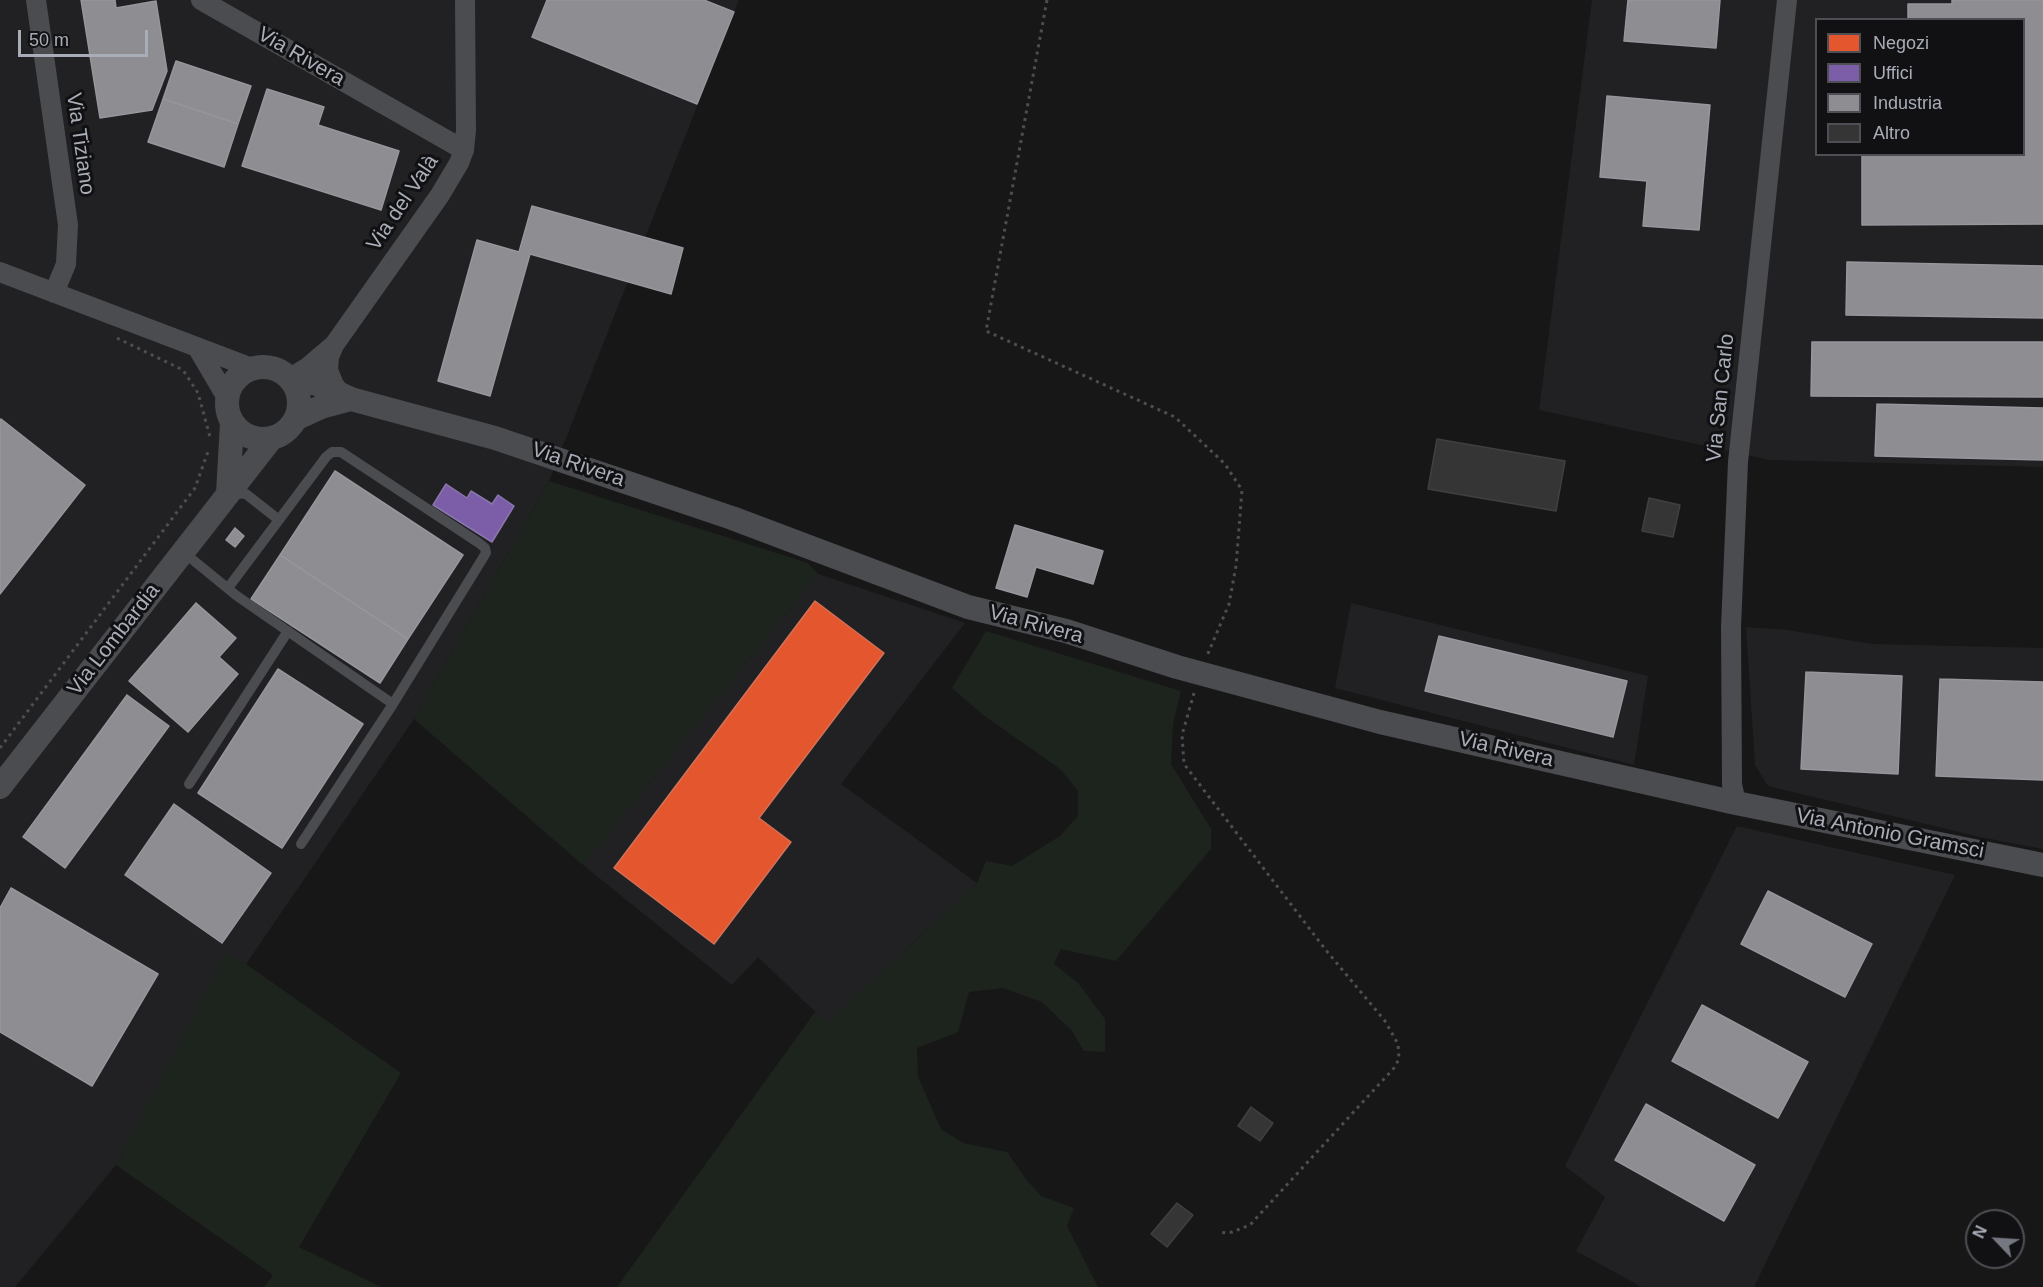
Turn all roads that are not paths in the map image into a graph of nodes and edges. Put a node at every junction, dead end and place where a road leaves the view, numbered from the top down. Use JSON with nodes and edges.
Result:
{"nodes":[{"id":1,"x":36,"y":0,"type":"edge"},
{"id":2,"x":201,"y":0,"type":"edge"},
{"id":3,"x":465,"y":0,"type":"edge"},
{"id":4,"x":1787,"y":0,"type":"edge"},
{"id":5,"x":464,"y":150,"type":"junction"},
{"id":6,"x":0,"y":272,"type":"edge"},
{"id":7,"x":54,"y":293,"type":"junction"},
{"id":8,"x":334,"y":345,"type":"junction"},
{"id":9,"x":197,"y":347,"type":"junction"},
{"id":10,"x":252,"y":368,"type":"junction"},
{"id":11,"x":292,"y":380,"type":"junction"},
{"id":12,"x":346,"y":397,"type":"junction"},
{"id":13,"x":227,"y":398,"type":"junction"},
{"id":14,"x":297,"y":418,"type":"junction"},
{"id":15,"x":232,"y":423,"type":"junction"},
{"id":16,"x":271,"y":439,"type":"junction"},
{"id":17,"x":228,"y":493,"type":"junction"},
{"id":18,"x":279,"y":520,"type":"junction"},
{"id":19,"x":182,"y":551,"type":"junction"},
{"id":20,"x":228,"y":588,"type":"junction"},
{"id":21,"x":288,"y":631,"type":"junction"},
{"id":22,"x":393,"y":704,"type":"junction"},
{"id":23,"x":189,"y":783,"type":"dead end"},
{"id":24,"x":0,"y":787,"type":"edge"},
{"id":25,"x":1736,"y":803,"type":"junction"},
{"id":26,"x":301,"y":844,"type":"dead end"},
{"id":27,"x":2043,"y":865,"type":"edge"}],
"edges":[{"from":1,"to":7,"type":"street","name":"Via Tiziano"},
{"from":2,"to":5,"type":"street","name":"Via Rivera"},
{"from":3,"to":5,"type":"street","name":"Via del Valà"},
{"from":4,"to":25,"type":"street","name":"Via San Carlo"},
{"from":5,"to":8,"type":"street","name":"Via del Valà"},
{"from":6,"to":7,"type":"street"},
{"from":7,"to":9,"type":"street"},
{"from":8,"to":11,"type":"street","name":"Via del Valà"},
{"from":8,"to":12,"type":"street","name":"Via del Valà"},
{"from":9,"to":10,"type":"street"},
{"from":9,"to":13,"type":"street"},
{"from":10,"to":11,"type":"street"},
{"from":10,"to":13,"type":"street"},
{"from":11,"to":12,"type":"street","name":"Via Rivera"},
{"from":11,"to":14,"type":"street"},
{"from":12,"to":14,"type":"street"},
{"from":12,"to":25,"type":"street","name":"Via Rivera"},
{"from":13,"to":15,"type":"street"},
{"from":14,"to":16,"type":"street"},
{"from":15,"to":16,"type":"street"},
{"from":15,"to":17,"type":"street"},
{"from":16,"to":17,"type":"street","name":"Via Lombardia"},
{"from":17,"to":18,"type":"lane"},
{"from":17,"to":19,"type":"street","name":"Via Lombardia"},
{"from":18,"to":20,"type":"lane"},
{"from":18,"to":22,"type":"lane"},
{"from":19,"to":20,"type":"lane"},
{"from":19,"to":24,"type":"street","name":"Via Lombardia"},
{"from":20,"to":21,"type":"lane"},
{"from":21,"to":22,"type":"lane"},
{"from":21,"to":23,"type":"lane"},
{"from":22,"to":26,"type":"lane"},
{"from":25,"to":27,"type":"street","name":"Via Antonio Gramsci"}]}
